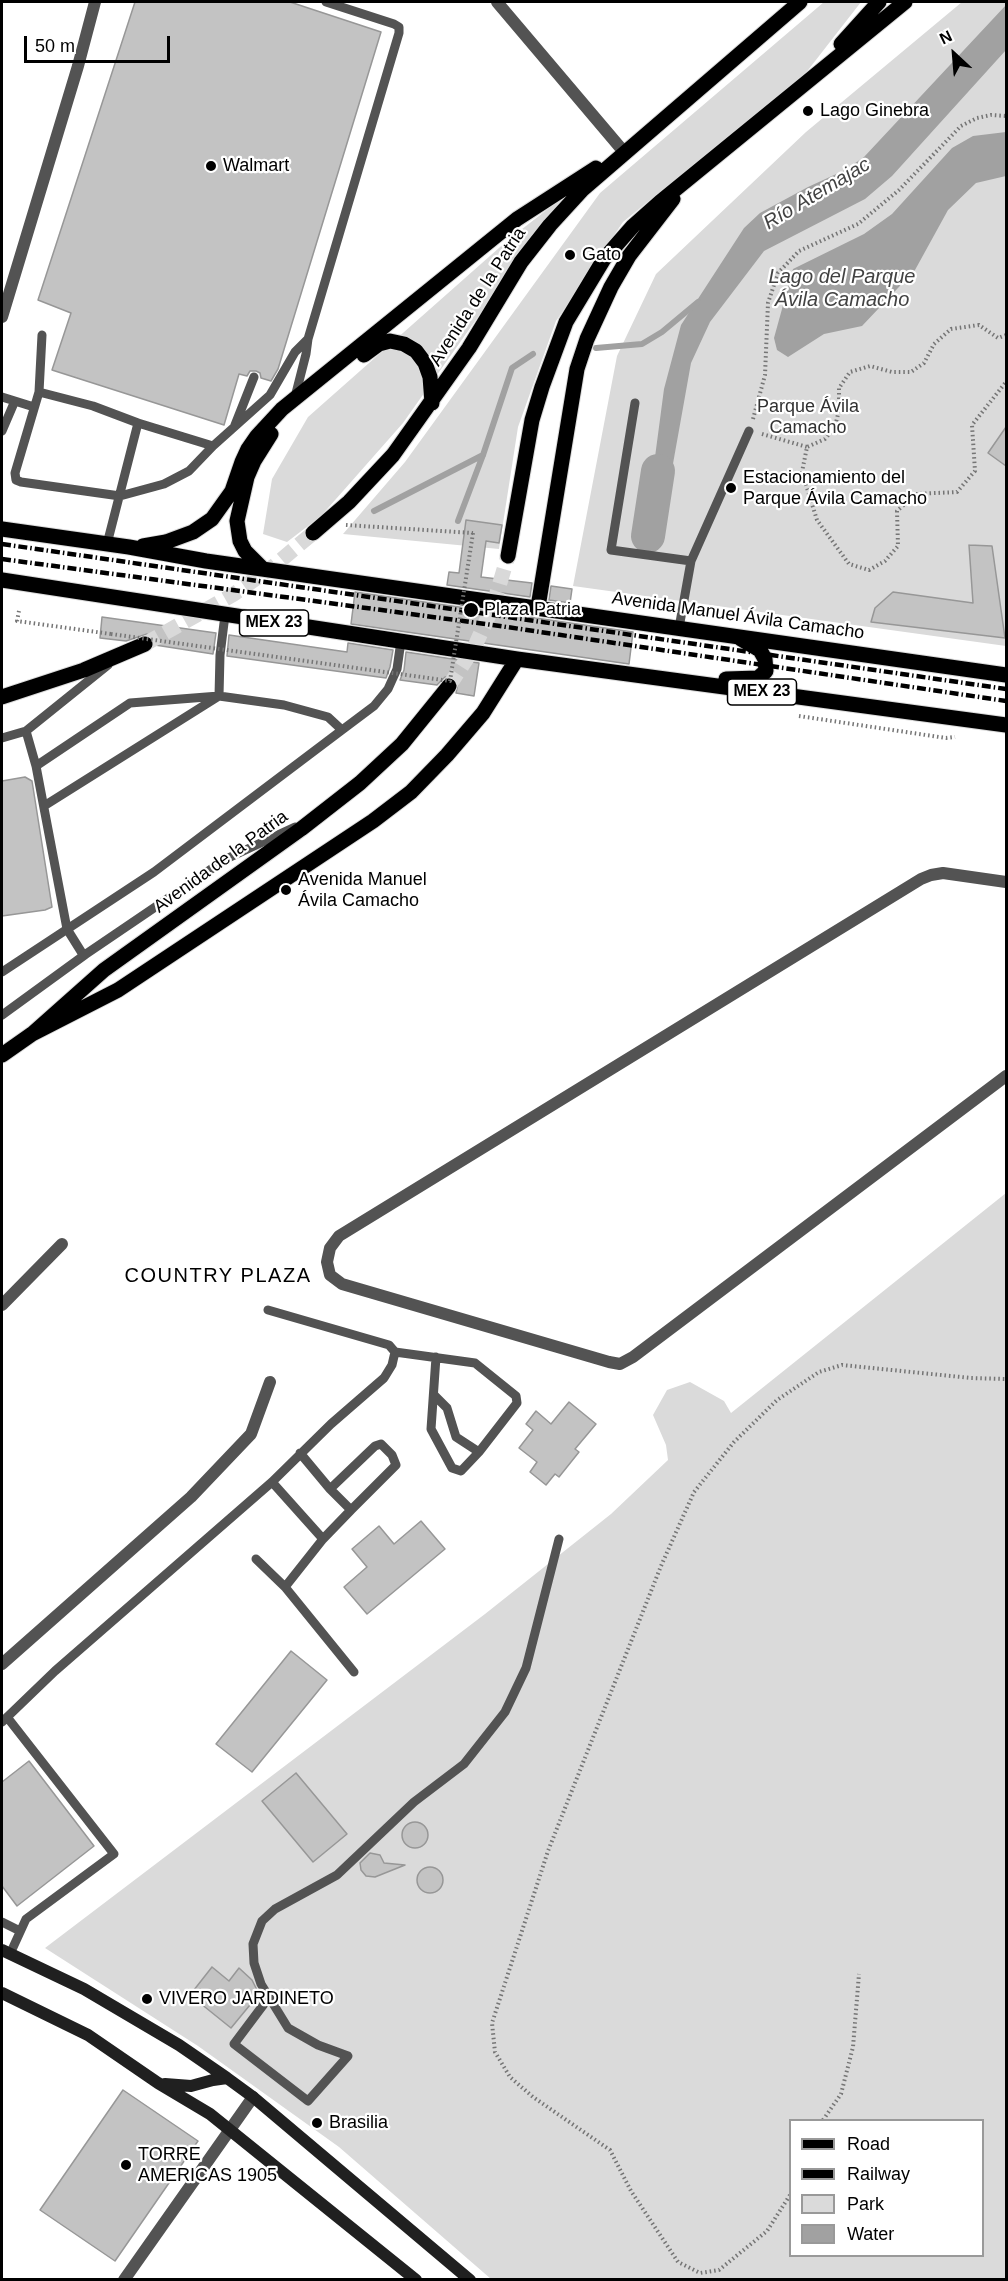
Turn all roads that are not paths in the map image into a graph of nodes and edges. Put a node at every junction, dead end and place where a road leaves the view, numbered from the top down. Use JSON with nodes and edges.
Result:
{"nodes":[{"id":1,"x":95,"y":2,"type":"edge"},
{"id":2,"x":326,"y":2,"type":"edge"},
{"id":3,"x":497,"y":2,"type":"edge"},
{"id":4,"x":879,"y":2,"type":"edge"},
{"id":5,"x":904,"y":2,"type":"edge"},
{"id":6,"x":791,"y":4,"type":"edge"},
{"id":7,"x":807,"y":82,"type":"junction"},
{"id":8,"x":624,"y":152,"type":"junction"},
{"id":9,"x":688,"y":179,"type":"junction"},
{"id":10,"x":2,"y":317,"type":"edge"},
{"id":11,"x":42,"y":335,"type":"dead end"},
{"id":12,"x":308,"y":339,"type":"junction"},
{"id":13,"x":254,"y":377,"type":"dead end"},
{"id":14,"x":39,"y":392,"type":"junction"},
{"id":15,"x":2,"y":397,"type":"edge"},
{"id":16,"x":294,"y":399,"type":"junction"},
{"id":17,"x":14,"y":403,"type":"junction"},
{"id":18,"x":432,"y":403,"type":"junction"},
{"id":19,"x":635,"y":403,"type":"dead end"},
{"id":20,"x":34,"y":407,"type":"junction"},
{"id":21,"x":138,"y":423,"type":"junction"},
{"id":22,"x":234,"y":428,"type":"junction"},
{"id":23,"x":2,"y":431,"type":"edge"},
{"id":24,"x":749,"y":431,"type":"road end"},
{"id":25,"x":213,"y":446,"type":"junction"},
{"id":26,"x":120,"y":496,"type":"junction"},
{"id":27,"x":319,"y":528,"type":"tunnel mouth"},
{"id":28,"x":2,"y":529,"type":"edge"},
{"id":29,"x":107,"y":544,"type":"junction"},
{"id":30,"x":129,"y":547,"type":"junction"},
{"id":31,"x":508,"y":556,"type":"tunnel mouth"},
{"id":32,"x":691,"y":561,"type":"junction"},
{"id":33,"x":263,"y":569,"type":"junction"},
{"id":34,"x":2,"y":580,"type":"edge"},
{"id":35,"x":538,"y":607,"type":"junction"},
{"id":36,"x":225,"y":615,"type":"junction"},
{"id":37,"x":679,"y":628,"type":"junction"},
{"id":38,"x":730,"y":635,"type":"junction"},
{"id":39,"x":401,"y":641,"type":"junction"},
{"id":40,"x":145,"y":644,"type":"tunnel mouth"},
{"id":41,"x":119,"y":656,"type":"junction"},
{"id":42,"x":517,"y":659,"type":"junction"},
{"id":43,"x":1006,"y":675,"type":"edge"},
{"id":44,"x":651,"y":677,"type":"junction"},
{"id":45,"x":449,"y":686,"type":"tunnel mouth"},
{"id":46,"x":219,"y":696,"type":"junction"},
{"id":47,"x":2,"y":697,"type":"edge"},
{"id":48,"x":1006,"y":725,"type":"edge"},
{"id":49,"x":342,"y":730,"type":"junction"},
{"id":50,"x":26,"y":731,"type":"junction"},
{"id":51,"x":2,"y":738,"type":"edge"},
{"id":52,"x":36,"y":766,"type":"junction"},
{"id":53,"x":44,"y":806,"type":"junction"},
{"id":54,"x":313,"y":819,"type":"junction"},
{"id":55,"x":1006,"y":882,"type":"edge"},
{"id":56,"x":68,"y":929,"type":"junction"},
{"id":57,"x":86,"y":954,"type":"junction"},
{"id":58,"x":2,"y":972,"type":"edge"},
{"id":59,"x":2,"y":1015,"type":"edge"},
{"id":60,"x":32,"y":1034,"type":"junction"},
{"id":61,"x":2,"y":1055,"type":"edge"},
{"id":62,"x":1006,"y":1076,"type":"edge"},
{"id":63,"x":62,"y":1244,"type":"dead end"},
{"id":64,"x":2,"y":1305,"type":"edge"},
{"id":65,"x":268,"y":1310,"type":"dead end"},
{"id":66,"x":395,"y":1352,"type":"junction"},
{"id":67,"x":436,"y":1357,"type":"junction"},
{"id":68,"x":270,"y":1382,"type":"dead end"},
{"id":69,"x":434,"y":1395,"type":"junction"},
{"id":70,"x":479,"y":1452,"type":"junction"},
{"id":71,"x":300,"y":1453,"type":"junction"},
{"id":72,"x":272,"y":1482,"type":"junction"},
{"id":73,"x":330,"y":1489,"type":"junction"},
{"id":74,"x":351,"y":1510,"type":"junction"},
{"id":75,"x":323,"y":1539,"type":"junction"},
{"id":76,"x":559,"y":1539,"type":"dead end"},
{"id":77,"x":256,"y":1559,"type":"dead end"},
{"id":78,"x":285,"y":1587,"type":"junction"},
{"id":79,"x":2,"y":1664,"type":"edge"},
{"id":80,"x":354,"y":1672,"type":"dead end"},
{"id":81,"x":4,"y":1720,"type":"edge"},
{"id":82,"x":2,"y":1922,"type":"edge"},
{"id":83,"x":20,"y":1931,"type":"junction"},
{"id":84,"x":6,"y":1952,"type":"edge"},
{"id":85,"x":2,"y":1993,"type":"edge"},
{"id":86,"x":264,"y":2004,"type":"dead end"},
{"id":87,"x":227,"y":2078,"type":"junction"},
{"id":88,"x":158,"y":2083,"type":"junction"},
{"id":89,"x":253,"y":2097,"type":"junction"},
{"id":90,"x":228,"y":2129,"type":"junction"},
{"id":91,"x":124,"y":2280,"type":"edge"},
{"id":92,"x":416,"y":2280,"type":"edge"},
{"id":93,"x":470,"y":2280,"type":"edge"}],
"edges":[{"from":1,"to":10,"type":"street"},
{"from":2,"to":12,"type":"lane"},
{"from":3,"to":8,"type":"street"},
{"from":4,"to":7,"type":"main road"},
{"from":5,"to":7,"type":"main road"},
{"from":6,"to":8,"type":"main road","name":"Avenida de la Patria"},
{"from":7,"to":9,"type":"main road"},
{"from":8,"to":16,"type":"main road"},
{"from":8,"to":18,"type":"main road","name":"Avenida de la Patria"},
{"from":9,"to":31,"type":"main road"},
{"from":9,"to":35,"type":"main road"},
{"from":11,"to":14,"type":"lane"},
{"from":12,"to":16,"type":"lane"},
{"from":12,"to":22,"type":"lane"},
{"from":13,"to":22,"type":"lane"},
{"from":14,"to":20,"type":"lane"},
{"from":14,"to":21,"type":"lane"},
{"from":15,"to":17,"type":"lane"},
{"from":16,"to":30,"type":"main road"},
{"from":17,"to":20,"type":"lane"},
{"from":17,"to":23,"type":"lane"},
{"from":18,"to":27,"type":"main road","name":"Avenida de la Patria"},
{"from":18,"to":33,"type":"main road"},
{"from":19,"to":32,"type":"lane"},
{"from":20,"to":26,"type":"lane"},
{"from":21,"to":25,"type":"lane"},
{"from":21,"to":26,"type":"lane"},
{"from":22,"to":25,"type":"lane"},
{"from":24,"to":32,"type":"lane"},
{"from":25,"to":26,"type":"lane"},
{"from":26,"to":29,"type":"lane"},
{"from":28,"to":29,"type":"main road","name":"Avenida Manuel Ávila Camacho"},
{"from":29,"to":30,"type":"main road","name":"Avenida Manuel Ávila Camacho"},
{"from":30,"to":33,"type":"main road","name":"Avenida Manuel Ávila Camacho"},
{"from":32,"to":37,"type":"lane"},
{"from":33,"to":35,"type":"main road","name":"Avenida Manuel Ávila Camacho"},
{"from":34,"to":36,"type":"main road","number":"MEX 23"},
{"from":35,"to":37,"type":"main road","name":"Avenida Manuel Ávila Camacho"},
{"from":36,"to":39,"type":"main road","number":"MEX 23"},
{"from":36,"to":46,"type":"lane"},
{"from":37,"to":38,"type":"main road","name":"Avenida Manuel Ávila Camacho"},
{"from":38,"to":43,"type":"main road","name":"Avenida Manuel Ávila Camacho"},
{"from":38,"to":44,"type":"main road"},
{"from":39,"to":42,"type":"main road","number":"MEX 23"},
{"from":39,"to":49,"type":"lane"},
{"from":40,"to":41,"type":"main road"},
{"from":41,"to":47,"type":"main road"},
{"from":41,"to":50,"type":"lane"},
{"from":42,"to":44,"type":"main road","number":"MEX 23"},
{"from":42,"to":60,"type":"main road"},
{"from":44,"to":48,"type":"main road","number":"MEX 23"},
{"from":45,"to":54,"type":"main road","name":"Avenida de la Patria"},
{"from":46,"to":49,"type":"lane"},
{"from":46,"to":52,"type":"lane"},
{"from":46,"to":53,"type":"lane"},
{"from":49,"to":56,"type":"lane"},
{"from":50,"to":51,"type":"lane"},
{"from":50,"to":52,"type":"lane"},
{"from":52,"to":53,"type":"lane"},
{"from":53,"to":56,"type":"lane"},
{"from":54,"to":57,"type":"lane"},
{"from":54,"to":60,"type":"main road","name":"Avenida de la Patria"},
{"from":55,"to":62,"type":"street"},
{"from":56,"to":57,"type":"lane"},
{"from":56,"to":58,"type":"lane"},
{"from":57,"to":59,"type":"lane"},
{"from":60,"to":61,"type":"main road","name":"Avenida de la Patria"},
{"from":63,"to":64,"type":"street"},
{"from":65,"to":66,"type":"lane"},
{"from":66,"to":67,"type":"lane"},
{"from":66,"to":71,"type":"lane"},
{"from":67,"to":69,"type":"lane"},
{"from":67,"to":70,"type":"lane"},
{"from":68,"to":79,"type":"street"},
{"from":69,"to":70,"type":"lane"},
{"from":69,"to":70,"type":"lane"},
{"from":71,"to":72,"type":"lane"},
{"from":71,"to":73,"type":"lane"},
{"from":72,"to":75,"type":"lane"},
{"from":72,"to":81,"type":"lane"},
{"from":73,"to":74,"type":"lane"},
{"from":73,"to":74,"type":"lane"},
{"from":74,"to":75,"type":"lane"},
{"from":75,"to":78,"type":"lane"},
{"from":76,"to":86,"type":"lane"},
{"from":77,"to":78,"type":"lane"},
{"from":78,"to":80,"type":"lane"},
{"from":81,"to":83,"type":"lane"},
{"from":82,"to":83,"type":"lane"},
{"from":83,"to":84,"type":"lane"},
{"from":84,"to":87,"type":"main road"},
{"from":85,"to":88,"type":"main road"},
{"from":87,"to":88,"type":"main road"},
{"from":87,"to":89,"type":"main road"},
{"from":88,"to":90,"type":"main road"},
{"from":89,"to":90,"type":"street"},
{"from":89,"to":93,"type":"main road"},
{"from":90,"to":91,"type":"street"},
{"from":90,"to":92,"type":"main road"}]}
